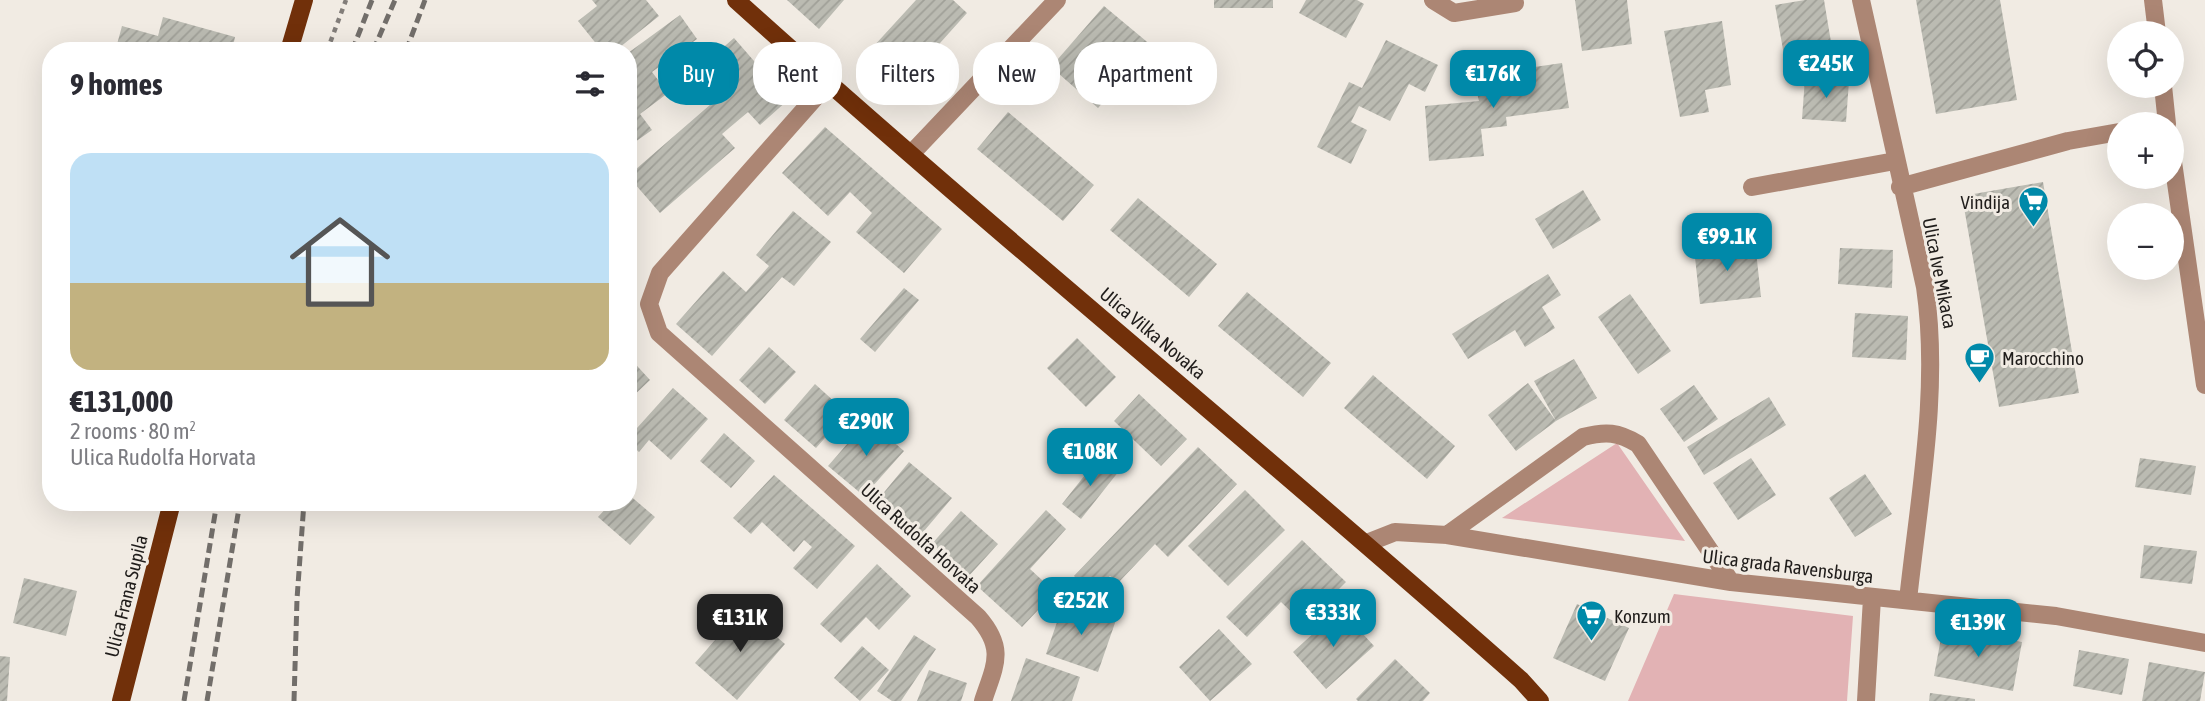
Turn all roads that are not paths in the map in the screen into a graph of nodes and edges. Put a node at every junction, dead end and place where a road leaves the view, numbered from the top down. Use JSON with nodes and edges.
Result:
{"nodes":[{"id":1,"x":304,"y":0,"type":"edge"},
{"id":2,"x":736,"y":0,"type":"edge"},
{"id":3,"x":1057,"y":0,"type":"edge"},
{"id":4,"x":1433,"y":0,"type":"edge"},
{"id":5,"x":1861,"y":0,"type":"edge"},
{"id":6,"x":2153,"y":0,"type":"edge"},
{"id":7,"x":1515,"y":4,"type":"dead end"},
{"id":8,"x":2156,"y":21,"type":"edge"},
{"id":9,"x":292,"y":42,"type":"edge"},
{"id":10,"x":783,"y":42,"type":"edge"},
{"id":11,"x":842,"y":95,"type":"edge"},
{"id":12,"x":809,"y":105,"type":"edge"},
{"id":13,"x":2107,"y":134,"type":"edge"},
{"id":14,"x":911,"y":153,"type":"junction"},
{"id":15,"x":1895,"y":161,"type":"junction"},
{"id":16,"x":1752,"y":187,"type":"dead end"},
{"id":17,"x":1900,"y":187,"type":"junction"},
{"id":18,"x":2177,"y":189,"type":"edge"},
{"id":19,"x":2205,"y":385,"type":"edge"},
{"id":20,"x":170,"y":511,"type":"edge"},
{"id":21,"x":1447,"y":535,"type":"junction"},
{"id":22,"x":1367,"y":542,"type":"junction"},
{"id":23,"x":1731,"y":582,"type":"junction"},
{"id":24,"x":1872,"y":598,"type":"junction"},
{"id":25,"x":1908,"y":600,"type":"junction"},
{"id":26,"x":2205,"y":643,"type":"edge"},
{"id":27,"x":121,"y":701,"type":"edge"},
{"id":28,"x":983,"y":701,"type":"edge"},
{"id":29,"x":1540,"y":701,"type":"edge"},
{"id":30,"x":1866,"y":701,"type":"edge"}],
"edges":[{"from":1,"to":9,"type":"main road"},
{"from":2,"to":10,"type":"main road","name":"Ulica Vilka Novaka"},
{"from":3,"to":14,"type":"street"},
{"from":4,"to":7,"type":"street"},
{"from":5,"to":15,"type":"street","name":"Ulica Ive Mikaca"},
{"from":6,"to":8,"type":"street"},
{"from":11,"to":14,"type":"main road","name":"Ulica Vilka Novaka"},
{"from":12,"to":28,"type":"street","name":"Ulica Rudolfa Horvata"},
{"from":13,"to":17,"type":"street"},
{"from":14,"to":22,"type":"main road","name":"Ulica Vilka Novaka"},
{"from":15,"to":16,"type":"street"},
{"from":15,"to":17,"type":"street","name":"Ulica Ive Mikaca"},
{"from":17,"to":25,"type":"street","name":"Ulica Ive Mikaca"},
{"from":18,"to":19,"type":"street"},
{"from":20,"to":27,"type":"main road","name":"Ulica Frana Supila"},
{"from":21,"to":22,"type":"street","name":"Ulica grada Ravensburga"},
{"from":21,"to":23,"type":"street","name":"Ulica grada Ravensburga"},
{"from":21,"to":23,"type":"street"},
{"from":22,"to":29,"type":"main road","name":"Ulica Vilka Novaka"},
{"from":23,"to":24,"type":"street","name":"Ulica grada Ravensburga"},
{"from":24,"to":25,"type":"street","name":"Ulica grada Ravensburga"},
{"from":24,"to":30,"type":"street"},
{"from":25,"to":26,"type":"street","name":"Ulica grada Ravensburga"}]}
